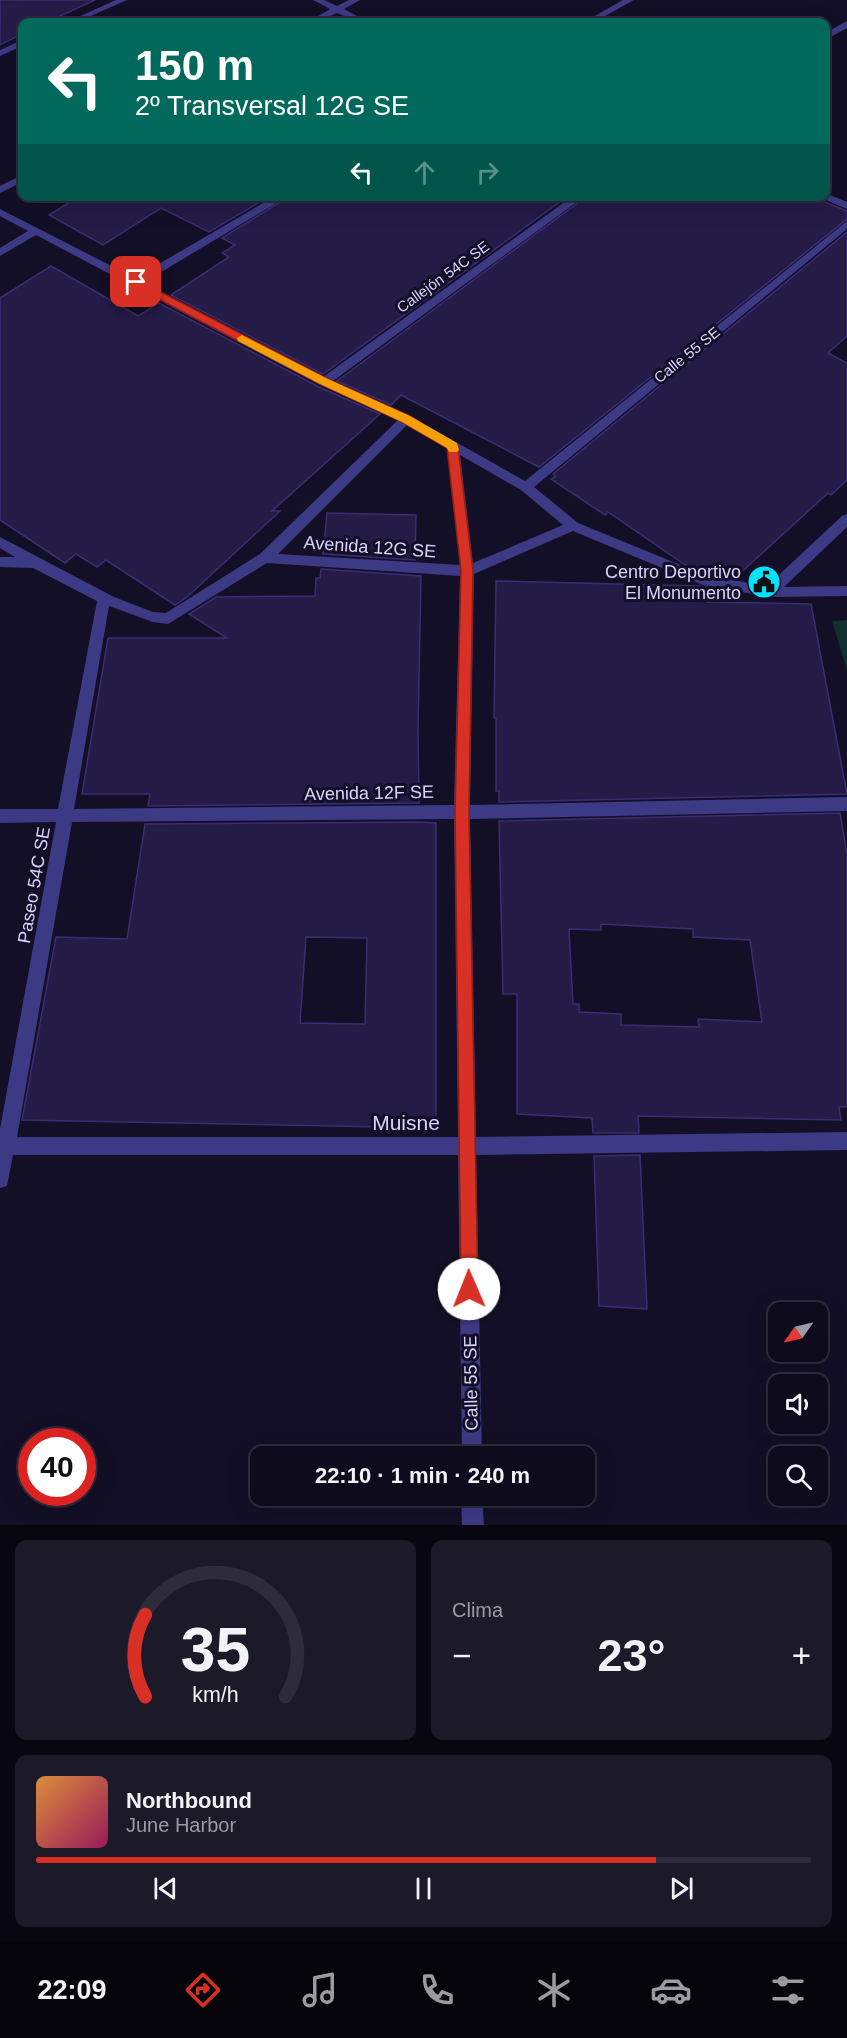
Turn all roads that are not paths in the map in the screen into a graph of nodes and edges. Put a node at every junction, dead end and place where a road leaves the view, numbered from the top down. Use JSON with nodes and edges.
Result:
{"nodes":[{"id":1,"x":123,"y":0,"type":"edge"},
{"id":2,"x":317,"y":0,"type":"edge"},
{"id":3,"x":356,"y":0,"type":"edge"},
{"id":4,"x":630,"y":0,"type":"edge"},
{"id":5,"x":336,"y":10,"type":"junction"},
{"id":6,"x":80,"y":18,"type":"edge"},
{"id":7,"x":320,"y":18,"type":"edge"},
{"id":8,"x":355,"y":18,"type":"edge"},
{"id":9,"x":596,"y":18,"type":"edge"},
{"id":10,"x":847,"y":24,"type":"edge"},
{"id":11,"x":830,"y":34,"type":"edge"},
{"id":12,"x":18,"y":46,"type":"edge"},
{"id":13,"x":0,"y":53,"type":"edge"},
{"id":14,"x":18,"y":180,"type":"edge"},
{"id":15,"x":0,"y":190,"type":"edge"},
{"id":16,"x":830,"y":198,"type":"edge"},
{"id":17,"x":274,"y":201,"type":"edge"},
{"id":18,"x":573,"y":201,"type":"edge"},
{"id":19,"x":847,"y":206,"type":"edge"},
{"id":20,"x":0,"y":212,"type":"edge"},
{"id":21,"x":847,"y":224,"type":"edge"},
{"id":22,"x":36,"y":231,"type":"junction"},
{"id":23,"x":0,"y":253,"type":"edge"},
{"id":24,"x":136,"y":282,"type":"junction"},
{"id":25,"x":324,"y":382,"type":"junction"},
{"id":26,"x":406,"y":419,"type":"junction"},
{"id":27,"x":453,"y":446,"type":"junction"},
{"id":28,"x":526,"y":487,"type":"junction"},
{"id":29,"x":847,"y":519,"type":"edge"},
{"id":30,"x":573,"y":526,"type":"junction"},
{"id":31,"x":0,"y":542,"type":"edge"},
{"id":32,"x":265,"y":558,"type":"junction"},
{"id":33,"x":0,"y":562,"type":"edge"},
{"id":34,"x":33,"y":563,"type":"junction"},
{"id":35,"x":467,"y":571,"type":"junction"},
{"id":36,"x":847,"y":591,"type":"edge"},
{"id":37,"x":770,"y":592,"type":"junction"},
{"id":38,"x":104,"y":597,"type":"junction"},
{"id":39,"x":847,"y":804,"type":"edge"},
{"id":40,"x":462,"y":812,"type":"junction"},
{"id":41,"x":0,"y":816,"type":"edge"},
{"id":42,"x":66,"y":816,"type":"junction"},
{"id":43,"x":847,"y":1141,"type":"edge"},
{"id":44,"x":3,"y":1146,"type":"edge"},
{"id":45,"x":467,"y":1146,"type":"junction"},
{"id":46,"x":0,"y":1179,"type":"edge"},
{"id":47,"x":472,"y":1446,"type":"edge"},
{"id":48,"x":472,"y":1506,"type":"edge"},
{"id":49,"x":473,"y":1525,"type":"edge"}],
"edges":[{"from":1,"to":6,"type":"street"},
{"from":2,"to":5,"type":"street"},
{"from":3,"to":5,"type":"street"},
{"from":4,"to":9,"type":"street"},
{"from":5,"to":7,"type":"street"},
{"from":5,"to":8,"type":"street"},
{"from":10,"to":11,"type":"street"},
{"from":12,"to":13,"type":"street"},
{"from":14,"to":15,"type":"street"},
{"from":16,"to":19,"type":"street"},
{"from":17,"to":24,"type":"street"},
{"from":18,"to":25,"type":"street","name":"Callejón 54C SE"},
{"from":20,"to":22,"type":"street"},
{"from":21,"to":28,"type":"street","name":"Calle 55 SE"},
{"from":22,"to":23,"type":"street"},
{"from":22,"to":24,"type":"street"},
{"from":24,"to":25,"type":"street"},
{"from":25,"to":26,"type":"street"},
{"from":26,"to":27,"type":"street"},
{"from":26,"to":32,"type":"street"},
{"from":27,"to":28,"type":"street"},
{"from":27,"to":35,"type":"street","name":"Calle 55 SE"},
{"from":28,"to":30,"type":"street"},
{"from":29,"to":37,"type":"street"},
{"from":30,"to":35,"type":"street","name":"Avenida 12G SE"},
{"from":30,"to":37,"type":"street"},
{"from":31,"to":34,"type":"street"},
{"from":32,"to":35,"type":"street","name":"Avenida 12G SE"},
{"from":32,"to":38,"type":"street"},
{"from":33,"to":34,"type":"street"},
{"from":34,"to":38,"type":"street"},
{"from":35,"to":40,"type":"street","name":"Calle 55 SE"},
{"from":36,"to":37,"type":"street"},
{"from":38,"to":42,"type":"street","name":"Paseo 54C SE"},
{"from":39,"to":40,"type":"street","name":"Avenida 12F SE"},
{"from":40,"to":42,"type":"street","name":"Avenida 12F SE"},
{"from":40,"to":45,"type":"street","name":"Calle 55 SE"},
{"from":41,"to":42,"type":"street","name":"Avenida 12F SE"},
{"from":42,"to":44,"type":"street","name":"Paseo 54C SE"},
{"from":43,"to":45,"type":"street","name":"Muisne"},
{"from":44,"to":45,"type":"street","name":"Muisne"},
{"from":44,"to":46,"type":"street","name":"Paseo 54C SE"},
{"from":45,"to":47,"type":"street","name":"Calle 55 SE"},
{"from":48,"to":49,"type":"street"}]}
